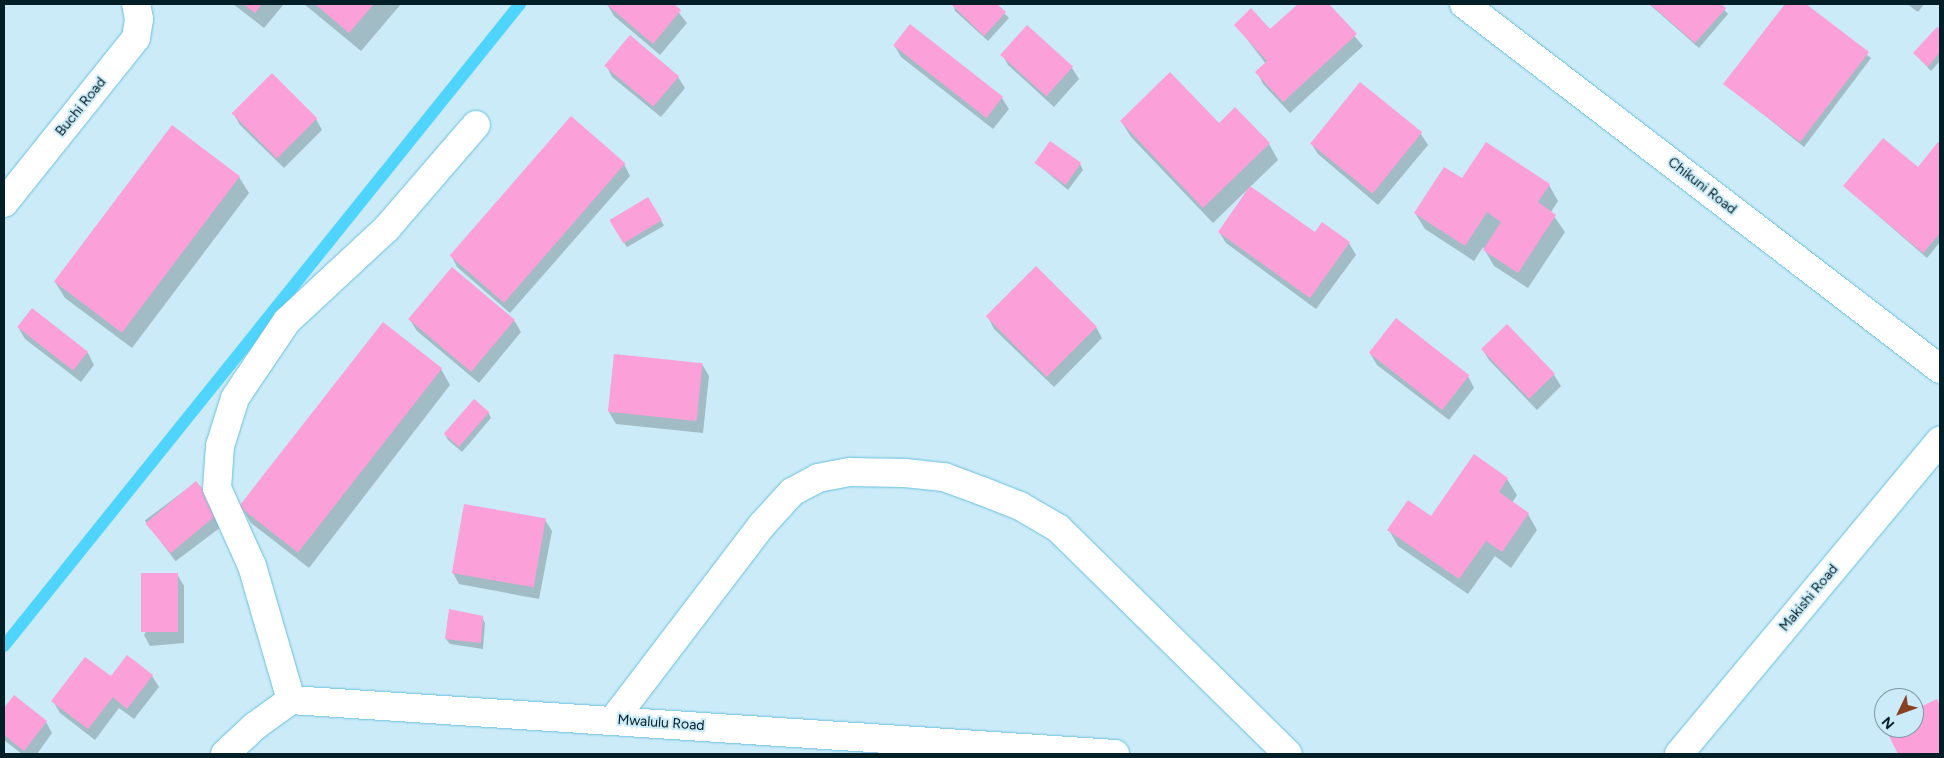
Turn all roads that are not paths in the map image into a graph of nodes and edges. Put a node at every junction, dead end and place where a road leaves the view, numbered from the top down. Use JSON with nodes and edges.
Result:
{"nodes":[{"id":1,"x":136,"y":4,"type":"edge"},
{"id":2,"x":1464,"y":4,"type":"edge"},
{"id":3,"x":476,"y":125,"type":"dead end"},
{"id":4,"x":4,"y":203,"type":"edge"},
{"id":5,"x":1940,"y":369,"type":"edge"},
{"id":6,"x":1940,"y":441,"type":"edge"},
{"id":7,"x":291,"y":700,"type":"junction"},
{"id":8,"x":614,"y":719,"type":"junction"},
{"id":9,"x":1689,"y":750,"type":"edge"},
{"id":10,"x":226,"y":754,"type":"edge"},
{"id":11,"x":1115,"y":754,"type":"edge"},
{"id":12,"x":1288,"y":754,"type":"edge"}],
"edges":[{"from":1,"to":4,"type":"street","name":"Buchi Road"},
{"from":2,"to":5,"type":"street","name":"Chikuni Road"},
{"from":3,"to":7,"type":"street"},
{"from":6,"to":9,"type":"street","name":"Makishi Road"},
{"from":7,"to":8,"type":"street","name":"Mwalulu Road"},
{"from":7,"to":10,"type":"street"},
{"from":8,"to":11,"type":"street","name":"Mwalulu Road"},
{"from":8,"to":12,"type":"street"}]}
